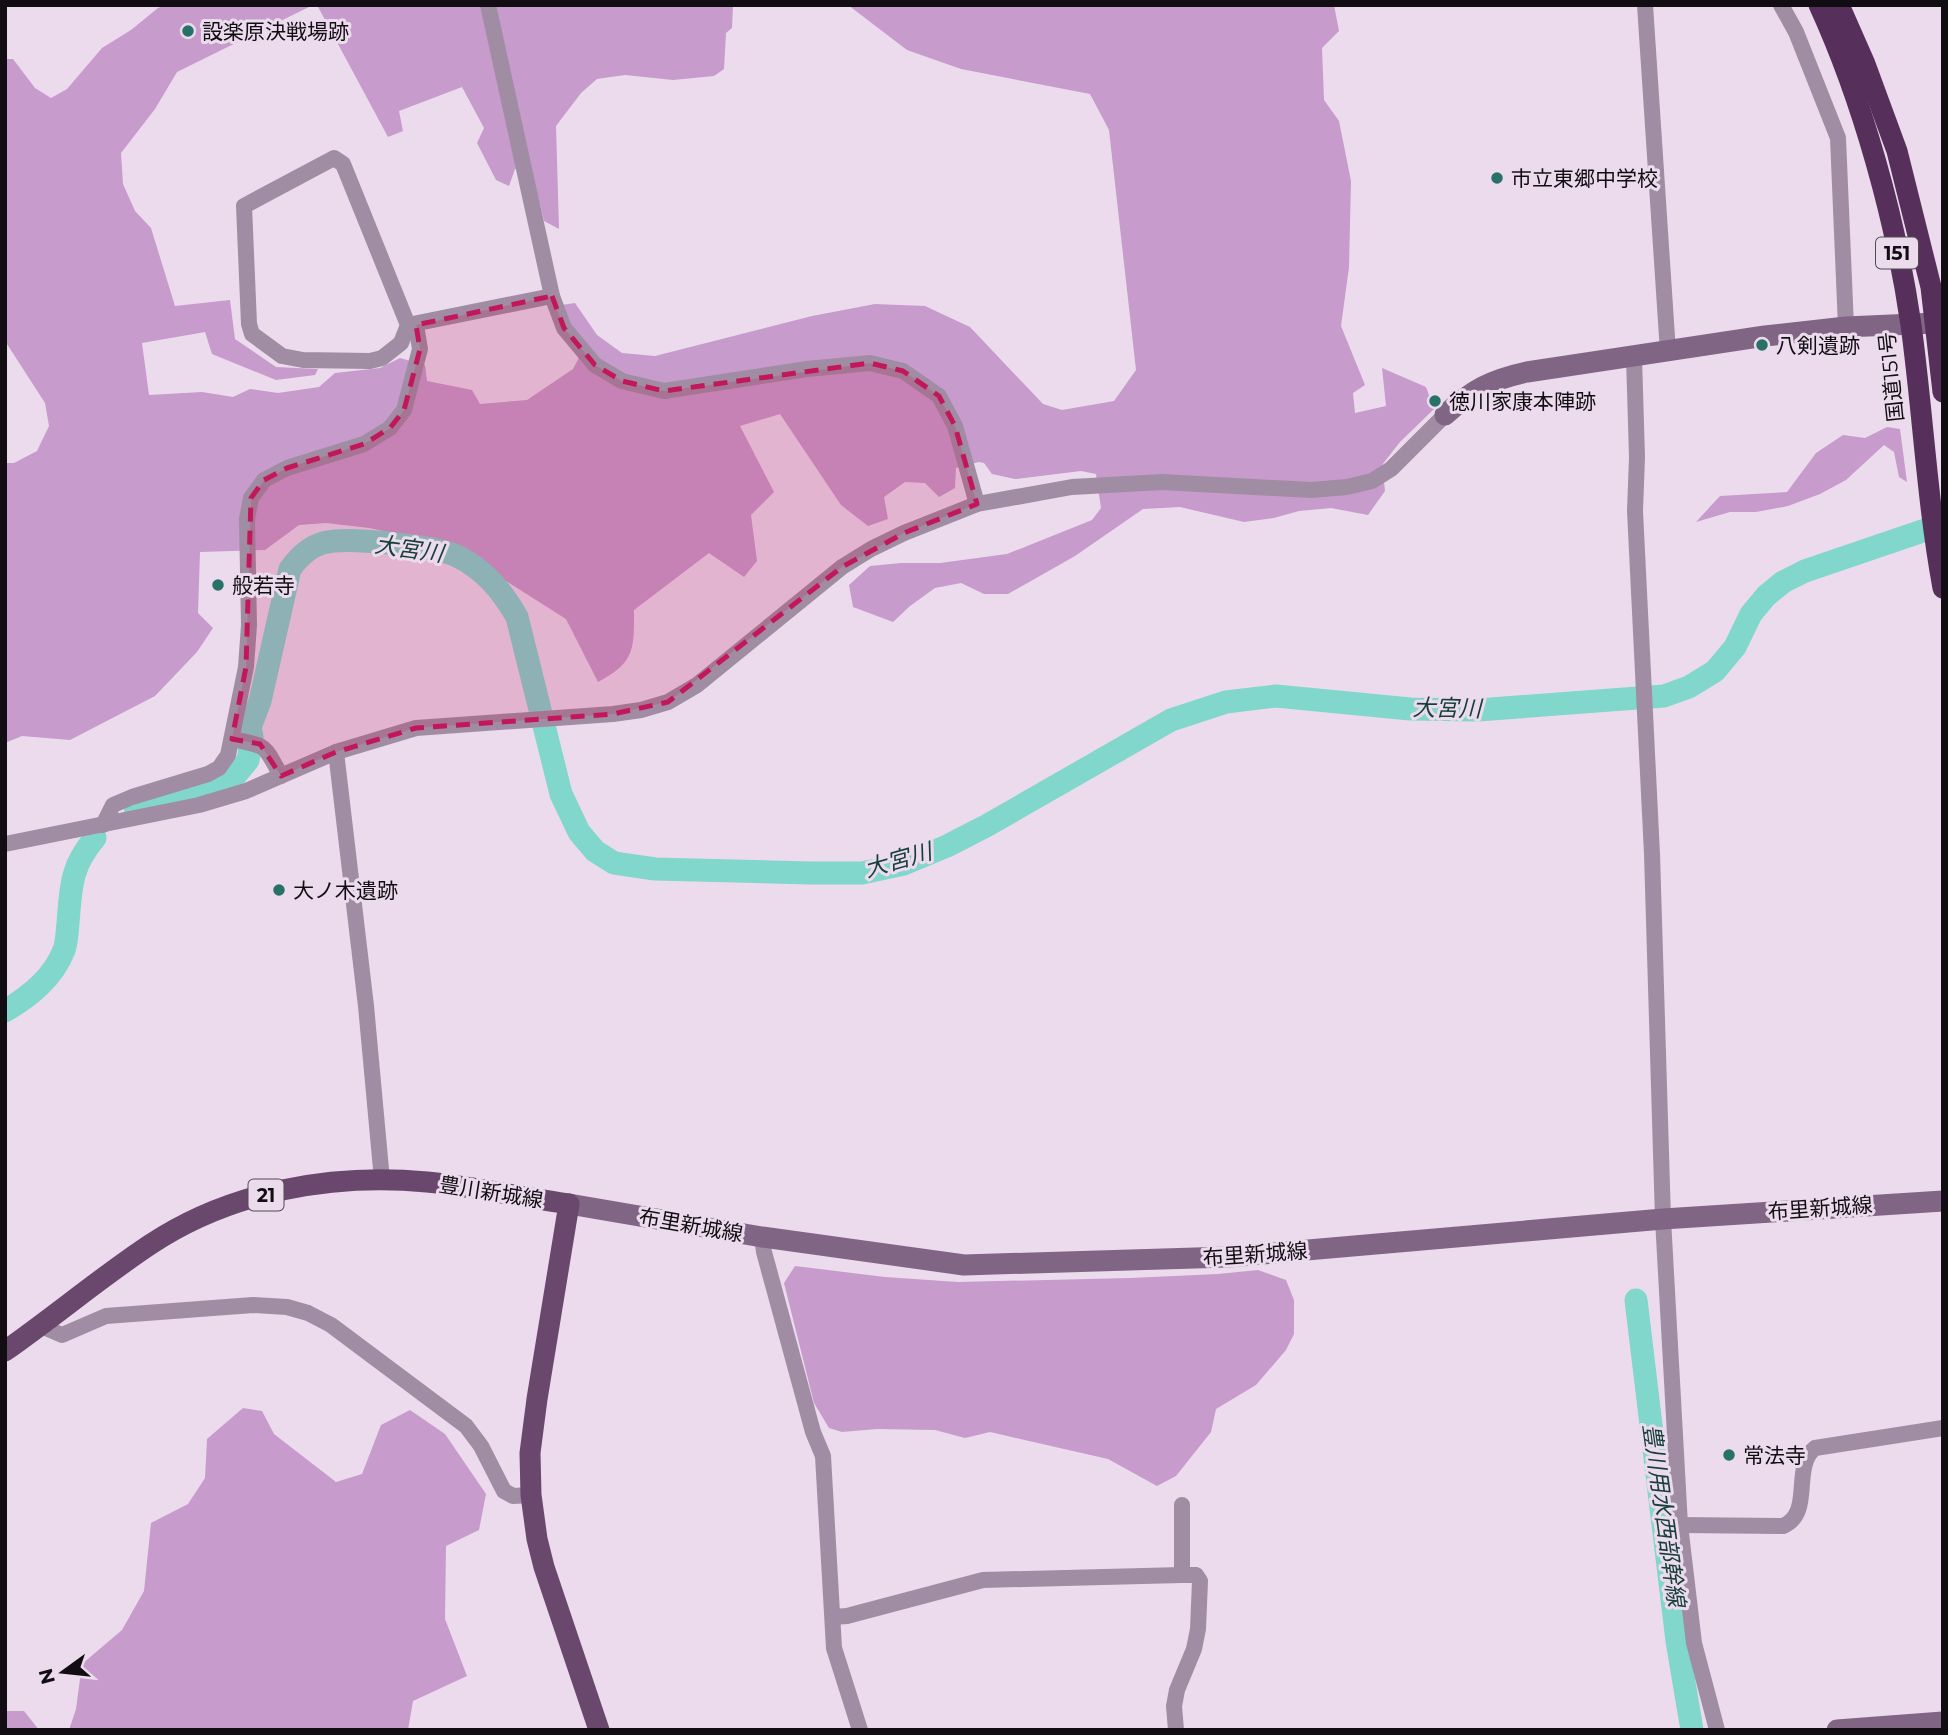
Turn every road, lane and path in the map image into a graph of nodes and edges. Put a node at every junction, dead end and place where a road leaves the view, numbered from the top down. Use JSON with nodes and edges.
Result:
{"nodes":[{"id":1,"x":488,"y":5,"type":"edge"},
{"id":2,"x":1645,"y":5,"type":"edge"},
{"id":3,"x":1781,"y":5,"type":"edge"},
{"id":4,"x":1819,"y":5,"type":"edge"},
{"id":5,"x":1839,"y":5,"type":"edge"},
{"id":6,"x":552,"y":296,"type":"junction"},
{"id":7,"x":1940,"y":323,"type":"edge"},
{"id":8,"x":412,"y":325,"type":"junction"},
{"id":9,"x":1911,"y":325,"type":"junction"},
{"id":10,"x":1846,"y":327,"type":"junction"},
{"id":11,"x":1668,"y":352,"type":"junction"},
{"id":12,"x":1634,"y":356,"type":"junction"},
{"id":13,"x":1943,"y":392,"type":"edge"},
{"id":14,"x":1445,"y":415,"type":"joint"},
{"id":15,"x":977,"y":504,"type":"junction"},
{"id":16,"x":1943,"y":589,"type":"edge"},
{"id":17,"x":235,"y":740,"type":"junction"},
{"id":18,"x":336,"y":752,"type":"junction"},
{"id":19,"x":281,"y":776,"type":"junction"},
{"id":20,"x":103,"y":825,"type":"junction"},
{"id":21,"x":5,"y":844,"type":"edge"},
{"id":22,"x":382,"y":1180,"type":"junction"},
{"id":23,"x":1943,"y":1201,"type":"edge"},
{"id":24,"x":569,"y":1204,"type":"junction"},
{"id":25,"x":1663,"y":1219,"type":"junction"},
{"id":26,"x":762,"y":1237,"type":"junction"},
{"id":27,"x":41,"y":1326,"type":"junction"},
{"id":28,"x":5,"y":1351,"type":"edge"},
{"id":29,"x":1943,"y":1427,"type":"edge"},
{"id":30,"x":531,"y":1495,"type":"junction"},
{"id":31,"x":1182,"y":1505,"type":"dead end"},
{"id":32,"x":1680,"y":1525,"type":"junction"},
{"id":33,"x":1182,"y":1575,"type":"junction"},
{"id":34,"x":833,"y":1618,"type":"junction"},
{"id":35,"x":1943,"y":1722,"type":"edge"},
{"id":36,"x":599,"y":1730,"type":"edge"},
{"id":37,"x":860,"y":1730,"type":"edge"},
{"id":38,"x":1176,"y":1730,"type":"edge"},
{"id":39,"x":1717,"y":1730,"type":"edge"},
{"id":40,"x":1837,"y":1730,"type":"edge"}],
"edges":[{"from":1,"to":6,"type":"street"},
{"from":2,"to":11,"type":"street"},
{"from":3,"to":10,"type":"street"},
{"from":4,"to":9,"type":"highway","name":"国道151号","number":"151"},
{"from":5,"to":7,"type":"highway","number":"151"},
{"from":6,"to":8,"type":"street"},
{"from":6,"to":15,"type":"street"},
{"from":7,"to":9,"type":"main road"},
{"from":7,"to":13,"type":"highway","number":"151"},
{"from":8,"to":8,"type":"street"},
{"from":8,"to":17,"type":"street"},
{"from":9,"to":10,"type":"main road"},
{"from":9,"to":16,"type":"highway","name":"国道151号","number":"151"},
{"from":10,"to":11,"type":"main road"},
{"from":11,"to":12,"type":"main road"},
{"from":12,"to":14,"type":"main road"},
{"from":12,"to":25,"type":"street"},
{"from":14,"to":15,"type":"street"},
{"from":15,"to":18,"type":"street"},
{"from":17,"to":19,"type":"street"},
{"from":17,"to":20,"type":"street"},
{"from":18,"to":19,"type":"street"},
{"from":18,"to":22,"type":"street"},
{"from":19,"to":20,"type":"street"},
{"from":20,"to":21,"type":"street"},
{"from":22,"to":24,"type":"main road","name":"豊川新城線","number":"21"},
{"from":22,"to":27,"type":"main road","name":"豊川新城線","number":"21"},
{"from":23,"to":25,"type":"main road","name":"布里新城線"},
{"from":24,"to":26,"type":"main road","name":"布里新城線"},
{"from":24,"to":30,"type":"main road","name":"豊川新城線"},
{"from":25,"to":26,"type":"main road","name":"布里新城線"},
{"from":25,"to":32,"type":"street"},
{"from":26,"to":34,"type":"street"},
{"from":27,"to":28,"type":"main road","name":"豊川新城線","number":"21"},
{"from":27,"to":30,"type":"street"},
{"from":29,"to":32,"type":"street"},
{"from":30,"to":36,"type":"main road","name":"豊川新城線"},
{"from":31,"to":33,"type":"street"},
{"from":32,"to":39,"type":"street"},
{"from":33,"to":34,"type":"street"},
{"from":33,"to":38,"type":"street"},
{"from":34,"to":37,"type":"street"},
{"from":35,"to":40,"type":"main road"}]}
